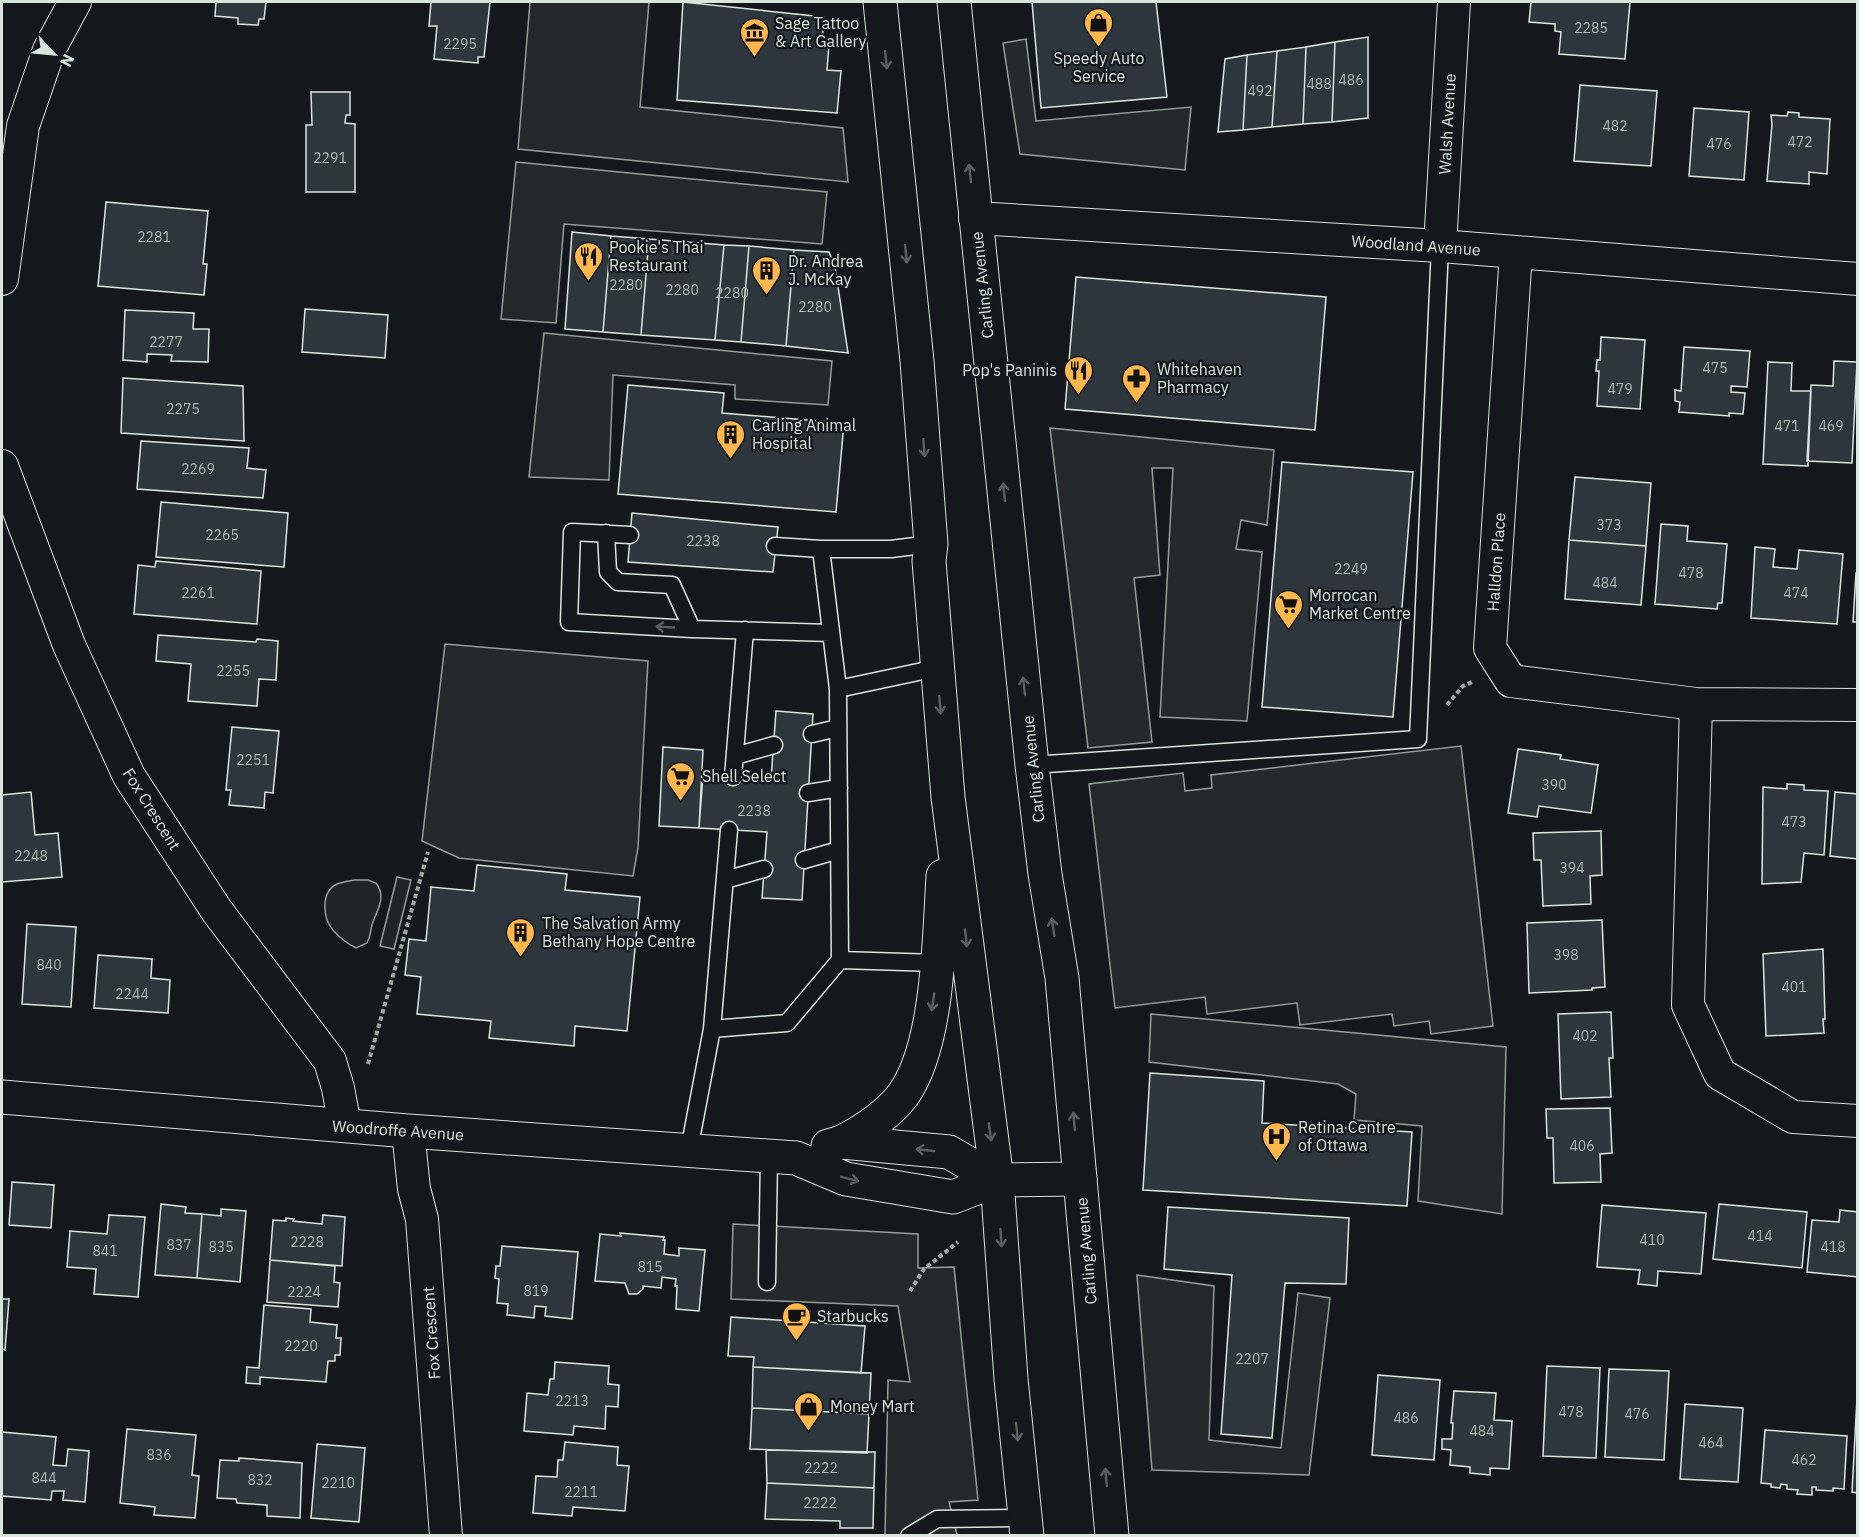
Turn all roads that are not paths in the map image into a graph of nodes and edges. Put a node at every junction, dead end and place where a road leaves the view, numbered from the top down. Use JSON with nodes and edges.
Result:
{"nodes":[{"id":1,"x":75,"y":2,"type":"edge"},
{"id":2,"x":880,"y":2,"type":"edge"},
{"id":3,"x":954,"y":2,"type":"edge"},
{"id":4,"x":1454,"y":2,"type":"edge"},
{"id":5,"x":975,"y":218,"type":"junction"},
{"id":6,"x":1440,"y":246,"type":"junction"},
{"id":7,"x":1516,"y":252,"type":"junction"},
{"id":8,"x":2,"y":279,"type":"edge"},
{"id":9,"x":1857,"y":279,"type":"edge"},
{"id":10,"x":2,"y":466,"type":"edge"},
{"id":11,"x":606,"y":533,"type":"junction"},
{"id":12,"x":630,"y":535,"type":"dead end"},
{"id":13,"x":931,"y":544,"type":"junction"},
{"id":14,"x":775,"y":546,"type":"dead end"},
{"id":15,"x":821,"y":549,"type":"junction"},
{"id":16,"x":692,"y":628,"type":"junction"},
{"id":17,"x":745,"y":630,"type":"junction"},
{"id":18,"x":831,"y":633,"type":"junction"},
{"id":19,"x":937,"y":668,"type":"junction"},
{"id":20,"x":838,"y":689,"type":"junction"},
{"id":21,"x":1696,"y":704,"type":"junction"},
{"id":22,"x":1857,"y":705,"type":"edge"},
{"id":23,"x":838,"y":728,"type":"junction"},
{"id":24,"x":812,"y":734,"type":"dead end"},
{"id":25,"x":774,"y":745,"type":"dead end"},
{"id":26,"x":735,"y":756,"type":"junction"},
{"id":27,"x":1032,"y":765,"type":"junction"},
{"id":28,"x":733,"y":777,"type":"dead end"},
{"id":29,"x":839,"y":788,"type":"junction"},
{"id":30,"x":808,"y":793,"type":"dead end"},
{"id":31,"x":948,"y":797,"type":"junction"},
{"id":32,"x":729,"y":830,"type":"dead end"},
{"id":33,"x":839,"y":850,"type":"junction"},
{"id":34,"x":804,"y":860,"type":"dead end"},
{"id":35,"x":765,"y":869,"type":"dead end"},
{"id":36,"x":725,"y":880,"type":"junction"},
{"id":37,"x":840,"y":960,"type":"junction"},
{"id":38,"x":937,"y":963,"type":"junction"},
{"id":39,"x":712,"y":1029,"type":"junction"},
{"id":40,"x":2,"y":1097,"type":"edge"},
{"id":41,"x":1857,"y":1120,"type":"edge"},
{"id":42,"x":345,"y":1126,"type":"junction"},
{"id":43,"x":408,"y":1131,"type":"junction"},
{"id":44,"x":842,"y":1142,"type":"junction"},
{"id":45,"x":688,"y":1150,"type":"junction"},
{"id":46,"x":782,"y":1157,"type":"junction"},
{"id":47,"x":1080,"y":1179,"type":"junction"},
{"id":48,"x":997,"y":1180,"type":"junction"},
{"id":49,"x":767,"y":1282,"type":"dead end"},
{"id":50,"x":1026,"y":1527,"type":"edge"},
{"id":51,"x":1112,"y":1535,"type":"edge"},
{"id":52,"x":446,"y":1536,"type":"edge"},
{"id":53,"x":909,"y":1536,"type":"edge"},
{"id":54,"x":1118,"y":1536,"type":"edge"}],
"edges":[{"from":1,"to":8,"type":"street"},
{"from":2,"to":13,"type":"main road","one_way":true},
{"from":5,"to":3,"type":"main road","name":"Carling Avenue","one_way":true},
{"from":4,"to":6,"type":"street","name":"Walsh Avenue"},
{"from":5,"to":6,"type":"street","name":"Woodland Avenue"},
{"from":27,"to":5,"type":"main road","name":"Carling Avenue","one_way":true},
{"from":6,"to":7,"type":"street","name":"Woodland Avenue"},
{"from":6,"to":27,"type":"lane"},
{"from":7,"to":9,"type":"street","name":"Woodland Avenue"},
{"from":7,"to":21,"type":"street","name":"Halldon Place"},
{"from":10,"to":42,"type":"street","name":"Fox Crescent"},
{"from":11,"to":12,"type":"lane"},
{"from":11,"to":16,"type":"lane"},
{"from":16,"to":11,"type":"lane","one_way":true},
{"from":13,"to":15,"type":"lane"},
{"from":13,"to":19,"type":"main road"},
{"from":14,"to":15,"type":"lane"},
{"from":15,"to":18,"type":"lane"},
{"from":16,"to":17,"type":"lane"},
{"from":17,"to":18,"type":"lane"},
{"from":17,"to":26,"type":"lane"},
{"from":18,"to":20,"type":"lane"},
{"from":19,"to":20,"type":"lane"},
{"from":19,"to":31,"type":"main road","one_way":true},
{"from":20,"to":23,"type":"lane"},
{"from":21,"to":22,"type":"street"},
{"from":21,"to":41,"type":"street"},
{"from":23,"to":24,"type":"lane"},
{"from":23,"to":29,"type":"lane"},
{"from":25,"to":26,"type":"lane"},
{"from":26,"to":28,"type":"lane"},
{"from":47,"to":27,"type":"main road","name":"Carling Avenue","one_way":true},
{"from":29,"to":30,"type":"lane"},
{"from":29,"to":33,"type":"lane"},
{"from":31,"to":38,"type":"main road"},
{"from":31,"to":48,"type":"main road","one_way":true},
{"from":32,"to":36,"type":"lane"},
{"from":33,"to":34,"type":"lane"},
{"from":33,"to":37,"type":"lane"},
{"from":35,"to":36,"type":"lane"},
{"from":36,"to":39,"type":"lane"},
{"from":37,"to":38,"type":"lane"},
{"from":37,"to":39,"type":"lane"},
{"from":38,"to":44,"type":"main road","one_way":true},
{"from":39,"to":45,"type":"lane"},
{"from":40,"to":42,"type":"main road","name":"Woodroffe Avenue"},
{"from":42,"to":43,"type":"main road","name":"Woodroffe Avenue"},
{"from":43,"to":45,"type":"main road","name":"Woodroffe Avenue"},
{"from":43,"to":52,"type":"street","name":"Fox Crescent"},
{"from":44,"to":46,"type":"main road","name":"Woodroffe Avenue"},
{"from":48,"to":44,"type":"main road","name":"Woodroffe Avenue","one_way":true},
{"from":45,"to":46,"type":"main road","name":"Woodroffe Avenue"},
{"from":46,"to":48,"type":"main road","name":"Woodroffe Avenue","one_way":true},
{"from":46,"to":49,"type":"lane"},
{"from":47,"to":48,"type":"main road"},
{"from":51,"to":47,"type":"main road","name":"Carling Avenue","one_way":true},
{"from":48,"to":50,"type":"main road","one_way":true},
{"from":50,"to":53,"type":"lane"},
{"from":51,"to":54,"type":"street"}]}
